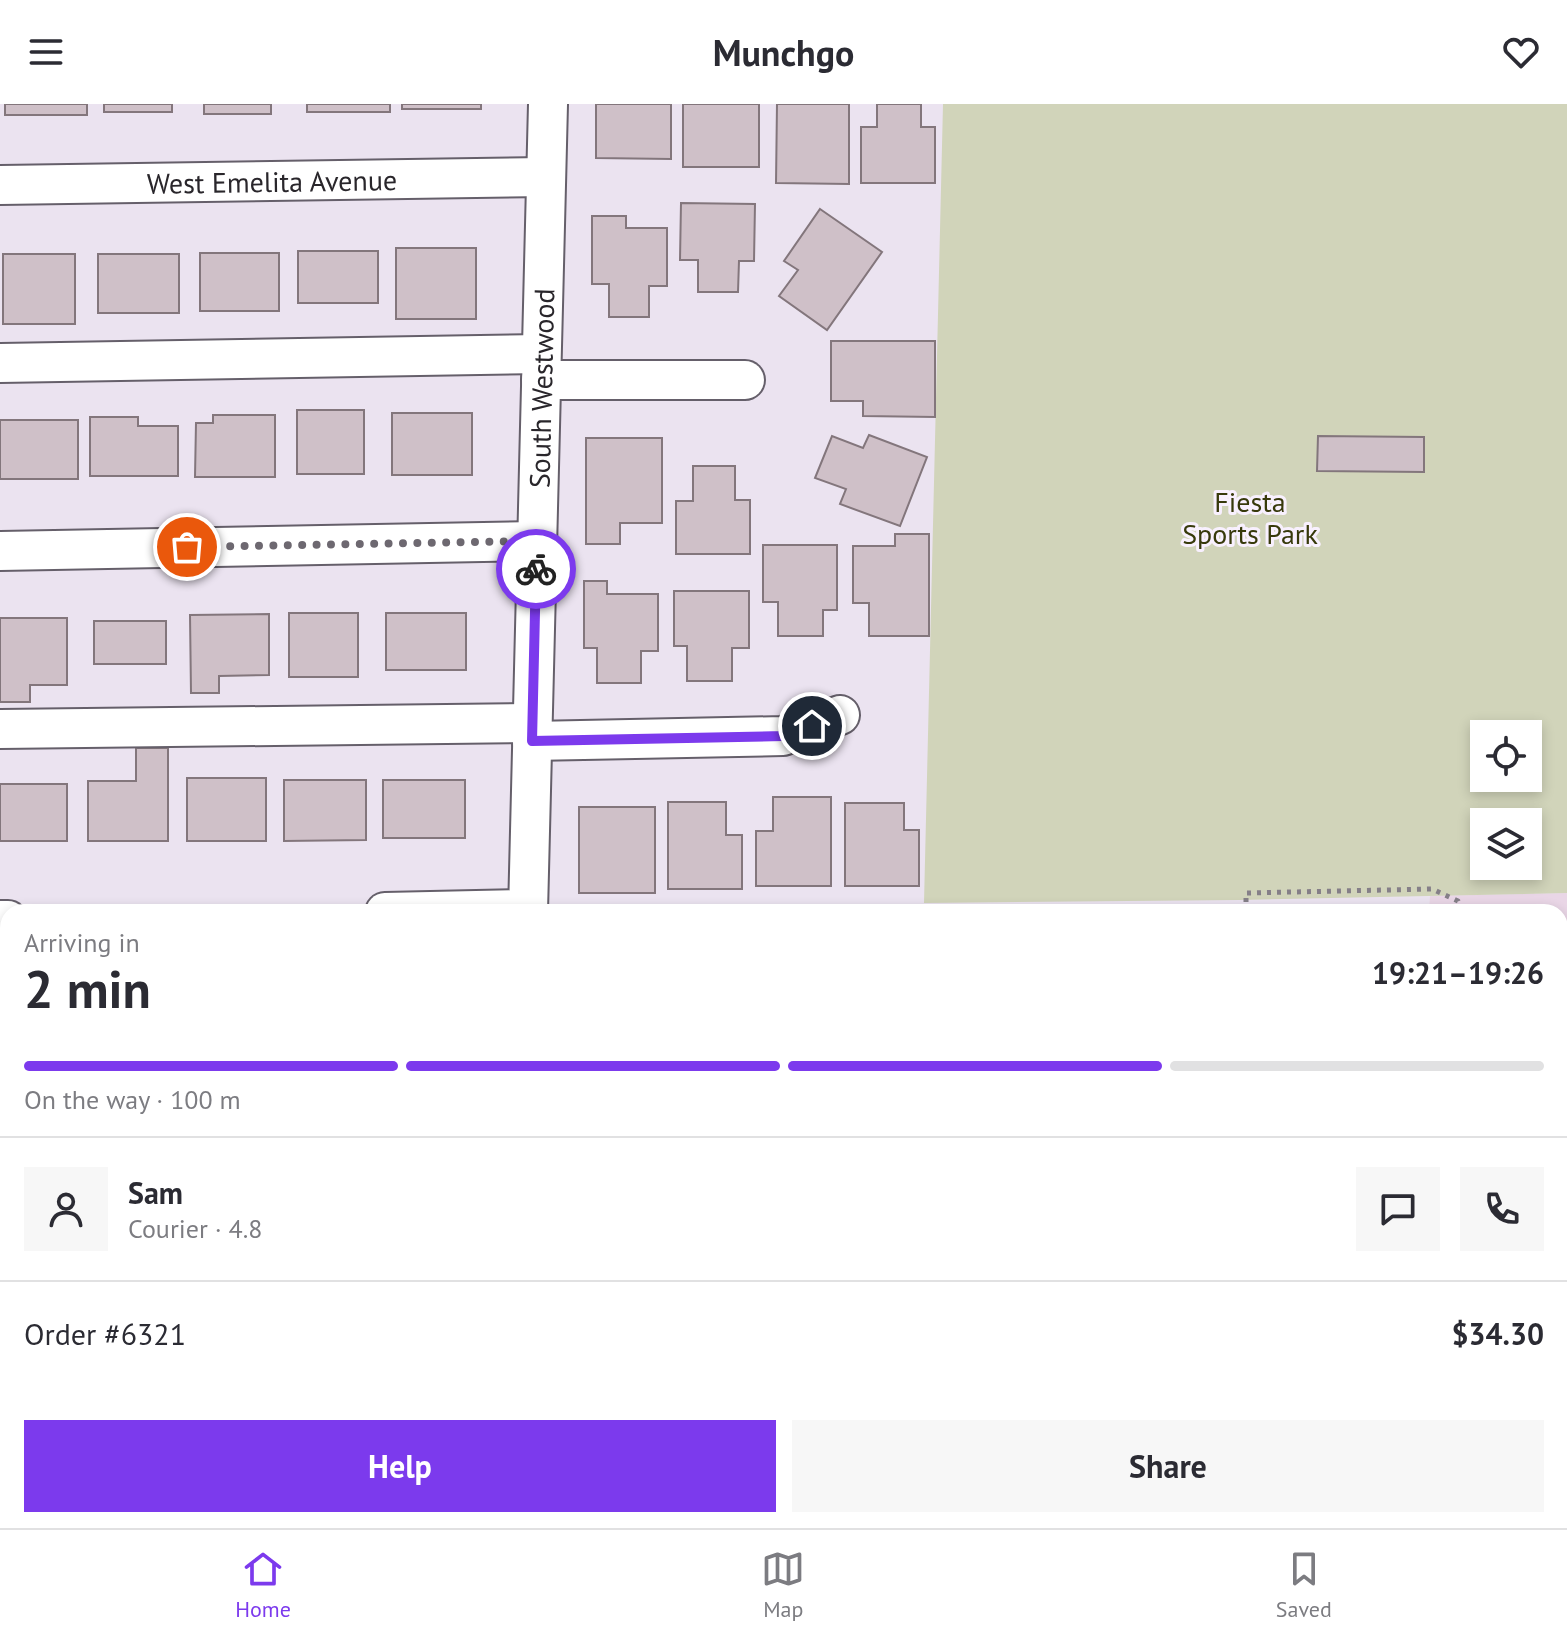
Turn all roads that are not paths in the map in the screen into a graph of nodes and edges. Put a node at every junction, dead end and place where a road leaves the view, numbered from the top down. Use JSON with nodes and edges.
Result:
{"nodes":[{"id":1,"x":548,"y":104,"type":"edge"},
{"id":2,"x":545,"y":177,"type":"junction"},
{"id":3,"x":0,"y":185,"type":"edge"},
{"id":4,"x":0,"y":363,"type":"edge"},
{"id":5,"x":541,"y":367,"type":"junction"},
{"id":6,"x":745,"y":380,"type":"dead end"},
{"id":7,"x":537,"y":541,"type":"junction"},
{"id":8,"x":0,"y":551,"type":"edge"},
{"id":9,"x":840,"y":715,"type":"dead end"},
{"id":10,"x":0,"y":729,"type":"edge"},
{"id":11,"x":532,"y":732,"type":"junction"},
{"id":12,"x":528,"y":904,"type":"edge"}],
"edges":[{"from":1,"to":2,"type":"street","name":"South Westwood"},
{"from":2,"to":3,"type":"street","name":"West Emelita Avenue"},
{"from":2,"to":5,"type":"street","name":"South Westwood"},
{"from":4,"to":5,"type":"street"},
{"from":5,"to":6,"type":"street"},
{"from":5,"to":7,"type":"street","name":"South Westwood"},
{"from":7,"to":8,"type":"street"},
{"from":7,"to":11,"type":"street","name":"South Westwood"},
{"from":9,"to":11,"type":"street"},
{"from":10,"to":11,"type":"street"},
{"from":11,"to":12,"type":"street","name":"South Westwood"}]}
